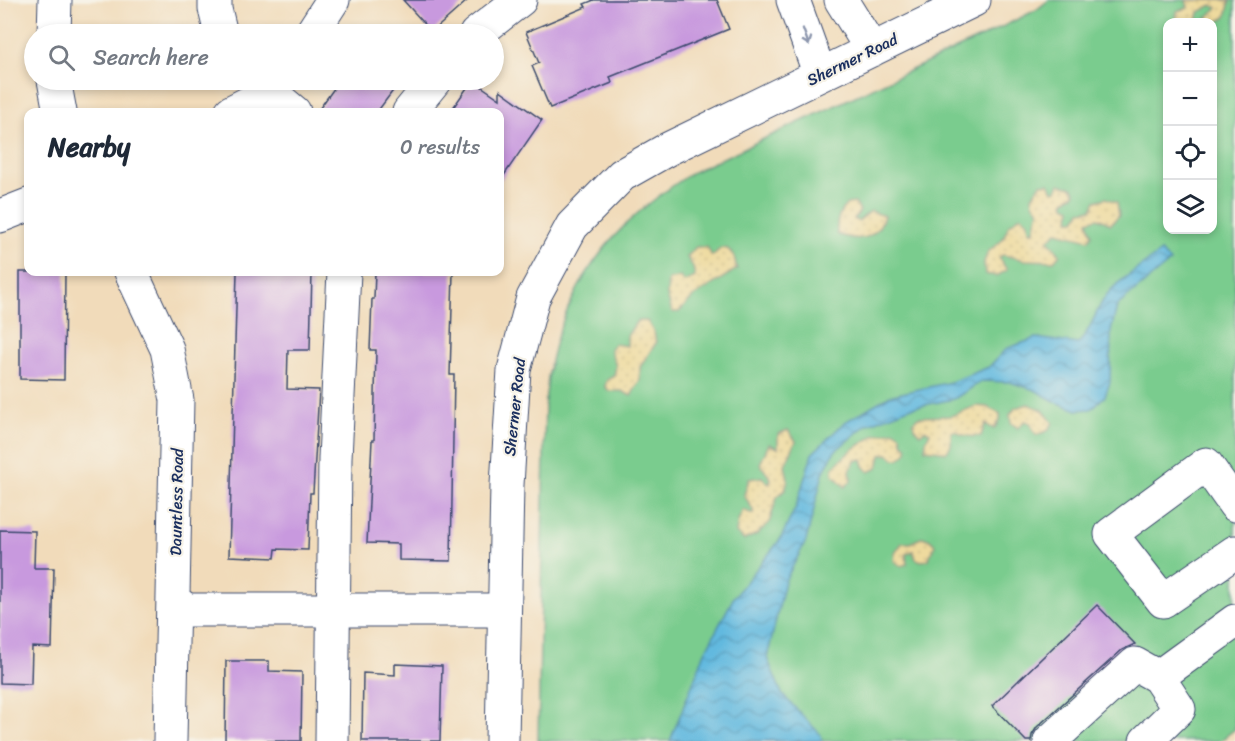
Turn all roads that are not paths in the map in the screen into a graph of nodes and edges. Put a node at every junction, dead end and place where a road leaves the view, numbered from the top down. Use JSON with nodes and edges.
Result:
{"nodes":[{"id":1,"x":55,"y":0,"type":"edge"},
{"id":2,"x":215,"y":0,"type":"edge"},
{"id":3,"x":333,"y":0,"type":"edge"},
{"id":4,"x":520,"y":0,"type":"edge"},
{"id":5,"x":793,"y":0,"type":"edge"},
{"id":6,"x":841,"y":0,"type":"edge"},
{"id":7,"x":974,"y":0,"type":"edge"},
{"id":8,"x":54,"y":24,"type":"edge"},
{"id":9,"x":219,"y":24,"type":"edge"},
{"id":10,"x":317,"y":24,"type":"edge"},
{"id":11,"x":489,"y":24,"type":"edge"},
{"id":12,"x":872,"y":50,"type":"junction"},
{"id":13,"x":820,"y":75,"type":"junction"},
{"id":14,"x":56,"y":90,"type":"edge"},
{"id":15,"x":427,"y":90,"type":"edge"},
{"id":16,"x":275,"y":91,"type":"edge"},
{"id":17,"x":59,"y":108,"type":"edge"},
{"id":18,"x":239,"y":108,"type":"edge"},
{"id":19,"x":412,"y":108,"type":"edge"},
{"id":20,"x":24,"y":207,"type":"edge"},
{"id":21,"x":0,"y":216,"type":"edge"},
{"id":22,"x":133,"y":276,"type":"edge"},
{"id":23,"x":344,"y":276,"type":"edge"},
{"id":24,"x":1235,"y":505,"type":"edge"},
{"id":25,"x":1235,"y":552,"type":"edge"},
{"id":26,"x":174,"y":601,"type":"junction"},
{"id":27,"x":333,"y":610,"type":"junction"},
{"id":28,"x":504,"y":610,"type":"junction"},
{"id":29,"x":1235,"y":621,"type":"edge"},
{"id":30,"x":1158,"y":677,"type":"junction"},
{"id":31,"x":170,"y":741,"type":"edge"},
{"id":32,"x":332,"y":741,"type":"edge"},
{"id":33,"x":502,"y":741,"type":"edge"},
{"id":34,"x":1050,"y":741,"type":"edge"},
{"id":35,"x":1146,"y":741,"type":"edge"}],
"edges":[{"from":1,"to":8,"type":"street"},
{"from":2,"to":9,"type":"street"},
{"from":3,"to":10,"type":"street"},
{"from":4,"to":11,"type":"street"},
{"from":5,"to":13,"type":"street","one_way":true},
{"from":6,"to":12,"type":"street"},
{"from":7,"to":12,"type":"street","name":"Shermer Road"},
{"from":12,"to":13,"type":"street","name":"Shermer Road"},
{"from":13,"to":28,"type":"street","name":"Shermer Road"},
{"from":14,"to":17,"type":"street"},
{"from":15,"to":19,"type":"street"},
{"from":16,"to":18,"type":"street"},
{"from":20,"to":21,"type":"street"},
{"from":22,"to":26,"type":"street","name":"Dauntless Road"},
{"from":23,"to":27,"type":"street"},
{"from":24,"to":25,"type":"street"},
{"from":26,"to":27,"type":"street"},
{"from":26,"to":31,"type":"street","name":"Dauntless Road"},
{"from":27,"to":28,"type":"street"},
{"from":27,"to":32,"type":"street"},
{"from":28,"to":33,"type":"street","name":"Shermer Road"},
{"from":29,"to":30,"type":"street"},
{"from":30,"to":34,"type":"street"},
{"from":30,"to":35,"type":"street"}]}
